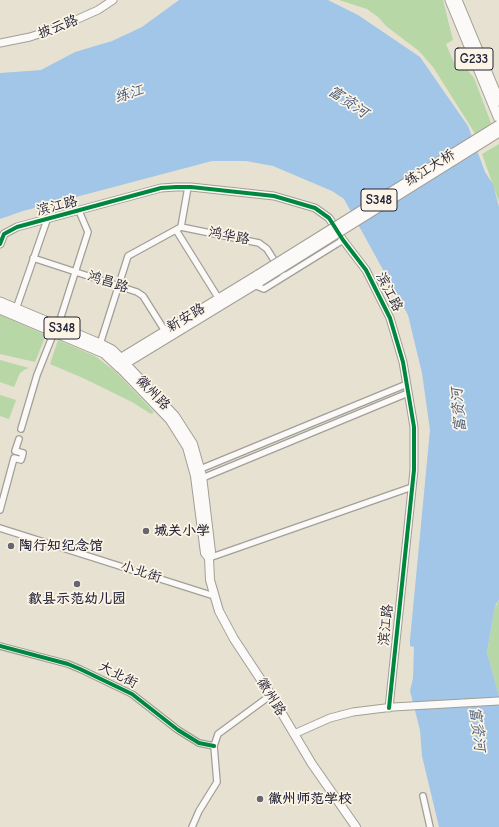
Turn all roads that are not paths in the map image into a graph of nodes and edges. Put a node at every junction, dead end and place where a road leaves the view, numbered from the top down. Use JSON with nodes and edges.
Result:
{"nodes":[{"id":1,"x":113,"y":0,"type":"edge"},
{"id":2,"x":450,"y":0,"type":"edge"},
{"id":3,"x":457,"y":0,"type":"edge"},
{"id":4,"x":0,"y":43,"type":"edge"},
{"id":5,"x":499,"y":101,"type":"edge"},
{"id":6,"x":499,"y":118,"type":"edge"},
{"id":7,"x":499,"y":124,"type":"edge"},
{"id":8,"x":499,"y":132,"type":"edge"},
{"id":9,"x":188,"y":187,"type":"junction"},
{"id":10,"x":79,"y":211,"type":"junction"},
{"id":11,"x":46,"y":220,"type":"junction"},
{"id":12,"x":179,"y":229,"type":"junction"},
{"id":13,"x":343,"y":240,"type":"junction"},
{"id":14,"x":0,"y":244,"type":"edge"},
{"id":15,"x":33,"y":258,"type":"junction"},
{"id":16,"x":76,"y":272,"type":"junction"},
{"id":17,"x":284,"y":276,"type":"junction"},
{"id":18,"x":258,"y":280,"type":"junction"},
{"id":19,"x":119,"y":286,"type":"junction"},
{"id":20,"x":219,"y":299,"type":"junction"},
{"id":21,"x":0,"y":302,"type":"edge"},
{"id":22,"x":0,"y":309,"type":"edge"},
{"id":23,"x":16,"y":309,"type":"junction"},
{"id":24,"x":56,"y":329,"type":"junction"},
{"id":25,"x":165,"y":331,"type":"junction"},
{"id":26,"x":100,"y":344,"type":"junction"},
{"id":27,"x":120,"y":363,"type":"junction"},
{"id":28,"x":407,"y":384,"type":"junction"},
{"id":29,"x":408,"y":393,"type":"junction"},
{"id":30,"x":21,"y":430,"type":"dead end"},
{"id":31,"x":19,"y":439,"type":"dead end"},
{"id":32,"x":197,"y":470,"type":"junction"},
{"id":33,"x":199,"y":480,"type":"junction"},
{"id":34,"x":412,"y":487,"type":"junction"},
{"id":35,"x":0,"y":510,"type":"edge"},
{"id":36,"x":0,"y":528,"type":"edge"},
{"id":37,"x":209,"y":558,"type":"junction"},
{"id":38,"x":214,"y":596,"type":"junction"},
{"id":39,"x":0,"y":646,"type":"edge"},
{"id":40,"x":271,"y":695,"type":"junction"},
{"id":41,"x":499,"y":701,"type":"edge"},
{"id":42,"x":391,"y":708,"type":"junction"},
{"id":43,"x":294,"y":734,"type":"junction"},
{"id":44,"x":214,"y":746,"type":"junction"},
{"id":45,"x":423,"y":796,"type":"dead end"},
{"id":46,"x":192,"y":827,"type":"edge"},
{"id":47,"x":356,"y":827,"type":"edge"},
{"id":48,"x":430,"y":827,"type":"edge"}],
"edges":[{"from":1,"to":4,"type":"street","name":"披云路"},
{"from":2,"to":6,"type":"main road","number":"G233"},
{"from":3,"to":5,"type":"main road","number":"G233"},
{"from":7,"to":18,"type":"main road","name":"练江大桥","number":"S348","bridge":true},
{"from":8,"to":18,"type":"main road","name":"练江大桥","number":"S348","bridge":true},
{"from":9,"to":10,"type":"street","name":"滨江路"},
{"from":9,"to":12,"type":"street"},
{"from":9,"to":13,"type":"street","name":"滨江路"},
{"from":10,"to":11,"type":"street","name":"滨江路"},
{"from":10,"to":16,"type":"street"},
{"from":11,"to":14,"type":"street","name":"滨江路"},
{"from":11,"to":15,"type":"street"},
{"from":12,"to":17,"type":"street","name":"鸿华路"},
{"from":12,"to":19,"type":"street"},
{"from":12,"to":20,"type":"street"},
{"from":13,"to":17,"type":"street"},
{"from":13,"to":28,"type":"street","name":"滨江路"},
{"from":15,"to":16,"type":"street","name":"鸿昌路"},
{"from":15,"to":23,"type":"street"},
{"from":16,"to":19,"type":"street","name":"鸿昌路"},
{"from":16,"to":24,"type":"street"},
{"from":17,"to":18,"type":"street"},
{"from":18,"to":20,"type":"main road","name":"新安路","number":"S348"},
{"from":18,"to":27,"type":"main road","name":"新安路","number":"S348"},
{"from":19,"to":25,"type":"street","name":"鸿昌路"},
{"from":19,"to":26,"type":"street"},
{"from":20,"to":25,"type":"main road","name":"新安路","number":"S348"},
{"from":21,"to":23,"type":"main road","name":"徽州路","number":"S348"},
{"from":22,"to":24,"type":"main road","name":"徽州路","number":"S348"},
{"from":23,"to":24,"type":"main road","name":"徽州路","number":"S348"},
{"from":24,"to":26,"type":"main road","name":"徽州路","number":"S348"},
{"from":24,"to":27,"type":"main road","name":"徽州路","number":"S348"},
{"from":24,"to":30,"type":"street"},
{"from":25,"to":27,"type":"main road","name":"新安路","number":"S348"},
{"from":26,"to":27,"type":"main road","name":"徽州路","number":"S348"},
{"from":27,"to":32,"type":"main road","name":"徽州路"},
{"from":28,"to":29,"type":"street","name":"滨江路"},
{"from":28,"to":32,"type":"street"},
{"from":29,"to":33,"type":"street"},
{"from":29,"to":34,"type":"street","name":"滨江路"},
{"from":31,"to":35,"type":"street"},
{"from":32,"to":33,"type":"main road","name":"徽州路"},
{"from":33,"to":37,"type":"main road","name":"徽州路"},
{"from":34,"to":37,"type":"street"},
{"from":34,"to":42,"type":"street","name":"滨江路"},
{"from":36,"to":38,"type":"street","name":"小北街"},
{"from":37,"to":38,"type":"main road","name":"徽州路"},
{"from":38,"to":40,"type":"main road","name":"徽州路"},
{"from":39,"to":44,"type":"street","name":"大北街"},
{"from":40,"to":43,"type":"main road","name":"徽州路"},
{"from":40,"to":44,"type":"street"},
{"from":41,"to":42,"type":"street"},
{"from":42,"to":43,"type":"street"},
{"from":43,"to":47,"type":"main road","name":"徽州路"},
{"from":44,"to":46,"type":"street"},
{"from":45,"to":48,"type":"street"}]}
